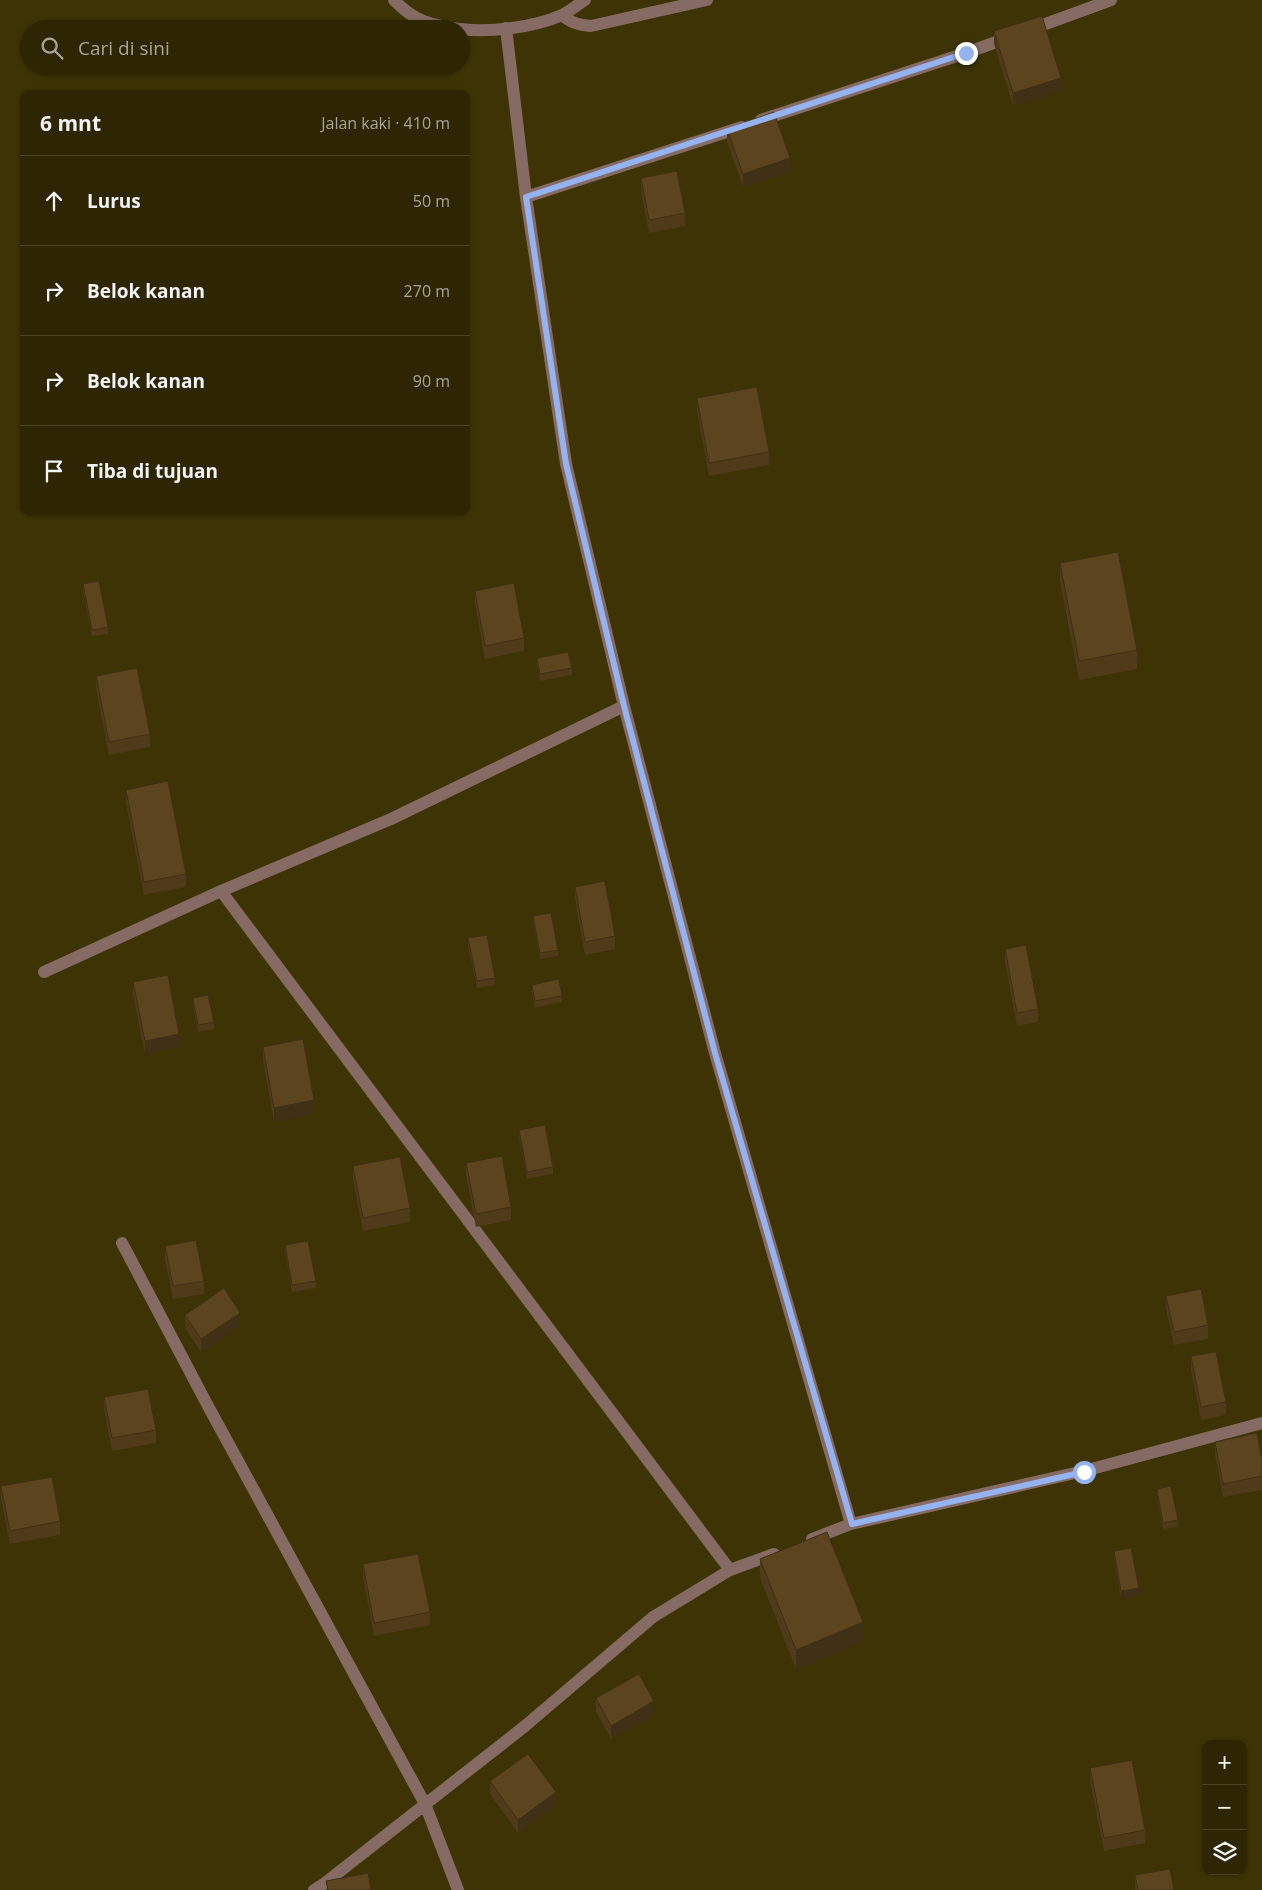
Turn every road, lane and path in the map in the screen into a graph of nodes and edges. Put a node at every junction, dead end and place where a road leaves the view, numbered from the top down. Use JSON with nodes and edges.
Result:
{"nodes":[{"id":1,"x":394,"y":0,"type":"edge"},
{"id":2,"x":585,"y":0,"type":"edge"},
{"id":3,"x":707,"y":0,"type":"edge"},
{"id":4,"x":1111,"y":0,"type":"edge"},
{"id":5,"x":562,"y":15,"type":"junction"},
{"id":6,"x":421,"y":20,"type":"edge"},
{"id":7,"x":506,"y":28,"type":"junction"},
{"id":8,"x":470,"y":29,"type":"edge"},
{"id":9,"x":526,"y":197,"type":"junction"},
{"id":10,"x":624,"y":706,"type":"junction"},
{"id":11,"x":221,"y":891,"type":"junction"},
{"id":12,"x":44,"y":972,"type":"dead end"},
{"id":13,"x":122,"y":1243,"type":"dead end"},
{"id":14,"x":1262,"y":1423,"type":"edge"},
{"id":15,"x":852,"y":1524,"type":"junction"},
{"id":16,"x":805,"y":1542,"type":"edge"},
{"id":17,"x":786,"y":1549,"type":"edge"},
{"id":18,"x":730,"y":1570,"type":"junction"},
{"id":19,"x":425,"y":1804,"type":"junction"},
{"id":20,"x":314,"y":1890,"type":"edge"},
{"id":21,"x":458,"y":1890,"type":"edge"}],
"edges":[{"from":1,"to":6,"type":"street"},
{"from":2,"to":5,"type":"street"},
{"from":3,"to":5,"type":"street"},
{"from":4,"to":9,"type":"street"},
{"from":5,"to":7,"type":"street"},
{"from":7,"to":8,"type":"street"},
{"from":7,"to":9,"type":"street"},
{"from":9,"to":10,"type":"street"},
{"from":10,"to":11,"type":"street"},
{"from":10,"to":15,"type":"street"},
{"from":11,"to":12,"type":"street"},
{"from":11,"to":18,"type":"street"},
{"from":13,"to":19,"type":"street"},
{"from":14,"to":15,"type":"street"},
{"from":15,"to":16,"type":"street"},
{"from":17,"to":18,"type":"street"},
{"from":18,"to":19,"type":"street"},
{"from":19,"to":20,"type":"street"},
{"from":19,"to":21,"type":"street"}]}
